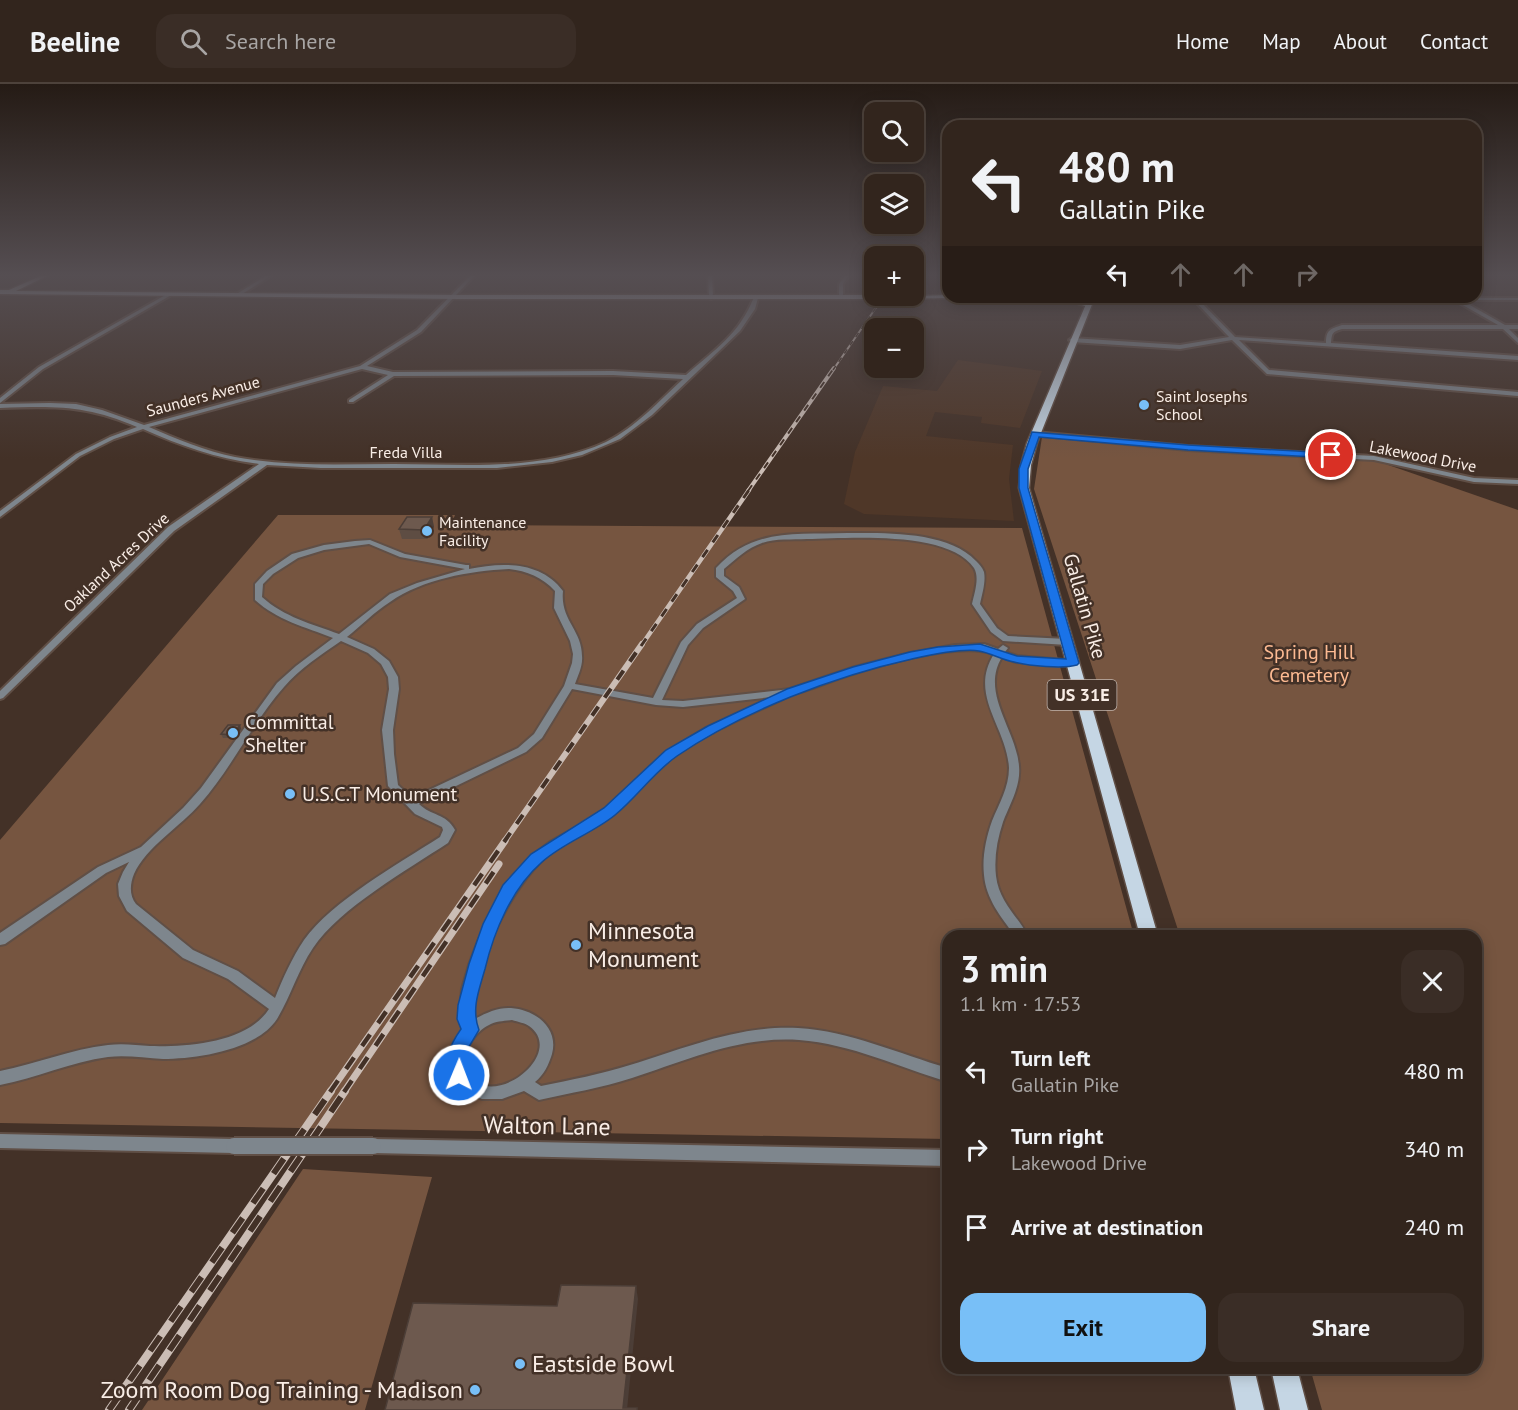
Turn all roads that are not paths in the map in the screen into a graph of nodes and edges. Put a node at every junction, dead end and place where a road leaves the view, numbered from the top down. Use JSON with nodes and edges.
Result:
{"nodes":[{"id":1,"x":97,"y":336,"type":"edge"},
{"id":2,"x":411,"y":336,"type":"edge"},
{"id":3,"x":730,"y":336,"type":"edge"},
{"id":4,"x":1074,"y":336,"type":"edge"},
{"id":5,"x":1329,"y":336,"type":"edge"},
{"id":6,"x":1231,"y":338,"type":"junction"},
{"id":7,"x":1072,"y":340,"type":"junction"},
{"id":8,"x":1329,"y":344,"type":"junction"},
{"id":9,"x":1518,"y":358,"type":"edge"},
{"id":10,"x":362,"y":367,"type":"junction"},
{"id":11,"x":393,"y":374,"type":"junction"},
{"id":12,"x":687,"y":377,"type":"junction"},
{"id":13,"x":1518,"y":394,"type":"edge"},
{"id":14,"x":0,"y":401,"type":"edge"},
{"id":15,"x":351,"y":401,"type":"dead end"},
{"id":16,"x":0,"y":406,"type":"edge"},
{"id":17,"x":143,"y":427,"type":"junction"},
{"id":18,"x":1035,"y":434,"type":"junction"},
{"id":19,"x":264,"y":464,"type":"junction"},
{"id":20,"x":1518,"y":482,"type":"edge"},
{"id":21,"x":0,"y":507,"type":"edge"},
{"id":22,"x":10,"y":507,"type":"junction"},
{"id":23,"x":0,"y":515,"type":"edge"},
{"id":24,"x":466,"y":567,"type":"dead end"},
{"id":25,"x":342,"y":636,"type":"junction"},
{"id":26,"x":1006,"y":639,"type":"junction"},
{"id":27,"x":1067,"y":642,"type":"junction"},
{"id":28,"x":999,"y":653,"type":"junction"},
{"id":29,"x":1073,"y":663,"type":"junction"},
{"id":30,"x":569,"y":686,"type":"junction"},
{"id":31,"x":791,"y":692,"type":"junction"},
{"id":32,"x":0,"y":696,"type":"edge"},
{"id":33,"x":656,"y":702,"type":"junction"},
{"id":34,"x":411,"y":803,"type":"junction"},
{"id":35,"x":145,"y":849,"type":"junction"},
{"id":36,"x":1018,"y":930,"type":"edge"},
{"id":37,"x":1147,"y":930,"type":"edge"},
{"id":38,"x":0,"y":940,"type":"edge"},
{"id":39,"x":277,"y":1007,"type":"junction"},
{"id":40,"x":470,"y":1030,"type":"junction"},
{"id":41,"x":942,"y":1073,"type":"edge"},
{"id":42,"x":0,"y":1078,"type":"edge"},
{"id":43,"x":525,"y":1083,"type":"junction"},
{"id":44,"x":0,"y":1141,"type":"edge"},
{"id":45,"x":942,"y":1158,"type":"edge"},
{"id":46,"x":1242,"y":1374,"type":"edge"},
{"id":47,"x":1285,"y":1374,"type":"edge"},
{"id":48,"x":1250,"y":1410,"type":"edge"},
{"id":49,"x":1294,"y":1410,"type":"edge"}],
"edges":[{"from":1,"to":14,"type":"street"},
{"from":2,"to":10,"type":"street","name":"Saunders Avenue"},
{"from":3,"to":12,"type":"street","name":"Freda Villa"},
{"from":4,"to":7,"type":"main road","name":"Gallatin Pike","number":"US 31E"},
{"from":5,"to":8,"type":"street"},
{"from":6,"to":7,"type":"street"},
{"from":6,"to":8,"type":"street"},
{"from":6,"to":13,"type":"street"},
{"from":7,"to":18,"type":"main road","name":"Gallatin Pike","number":"US 31E"},
{"from":8,"to":9,"type":"street"},
{"from":10,"to":11,"type":"street"},
{"from":10,"to":17,"type":"street","name":"Saunders Avenue"},
{"from":11,"to":12,"type":"street"},
{"from":11,"to":15,"type":"street"},
{"from":12,"to":19,"type":"street","name":"Freda Villa"},
{"from":16,"to":17,"type":"street","name":"Freda Villa"},
{"from":17,"to":19,"type":"street","name":"Freda Villa"},
{"from":17,"to":22,"type":"street","name":"Saunders Avenue"},
{"from":18,"to":20,"type":"street","name":"Lakewood Drive"},
{"from":18,"to":27,"type":"main road","name":"Gallatin Pike","number":"US 31E"},
{"from":19,"to":32,"type":"street","name":"Oakland Acres Drive"},
{"from":21,"to":22,"type":"street"},
{"from":22,"to":23,"type":"street","name":"Saunders Avenue"},
{"from":24,"to":25,"type":"street"},
{"from":25,"to":30,"type":"street"},
{"from":25,"to":34,"type":"street"},
{"from":25,"to":35,"type":"street"},
{"from":26,"to":27,"type":"street"},
{"from":26,"to":28,"type":"street"},
{"from":26,"to":33,"type":"street"},
{"from":27,"to":29,"type":"main road","name":"Gallatin Pike","number":"US 31E"},
{"from":28,"to":29,"type":"street"},
{"from":28,"to":31,"type":"street"},
{"from":28,"to":36,"type":"street"},
{"from":29,"to":37,"type":"main road","name":"Gallatin Pike","number":"US 31E"},
{"from":30,"to":33,"type":"street"},
{"from":30,"to":34,"type":"street"},
{"from":31,"to":33,"type":"street"},
{"from":31,"to":40,"type":"street"},
{"from":34,"to":39,"type":"street"},
{"from":35,"to":38,"type":"street"},
{"from":35,"to":39,"type":"street"},
{"from":39,"to":42,"type":"street"},
{"from":40,"to":43,"type":"street"},
{"from":40,"to":43,"type":"street"},
{"from":41,"to":43,"type":"street"},
{"from":44,"to":45,"type":"street","name":"Walton Lane","bridge":true},
{"from":46,"to":48,"type":"main road"},
{"from":47,"to":49,"type":"main road"}]}
